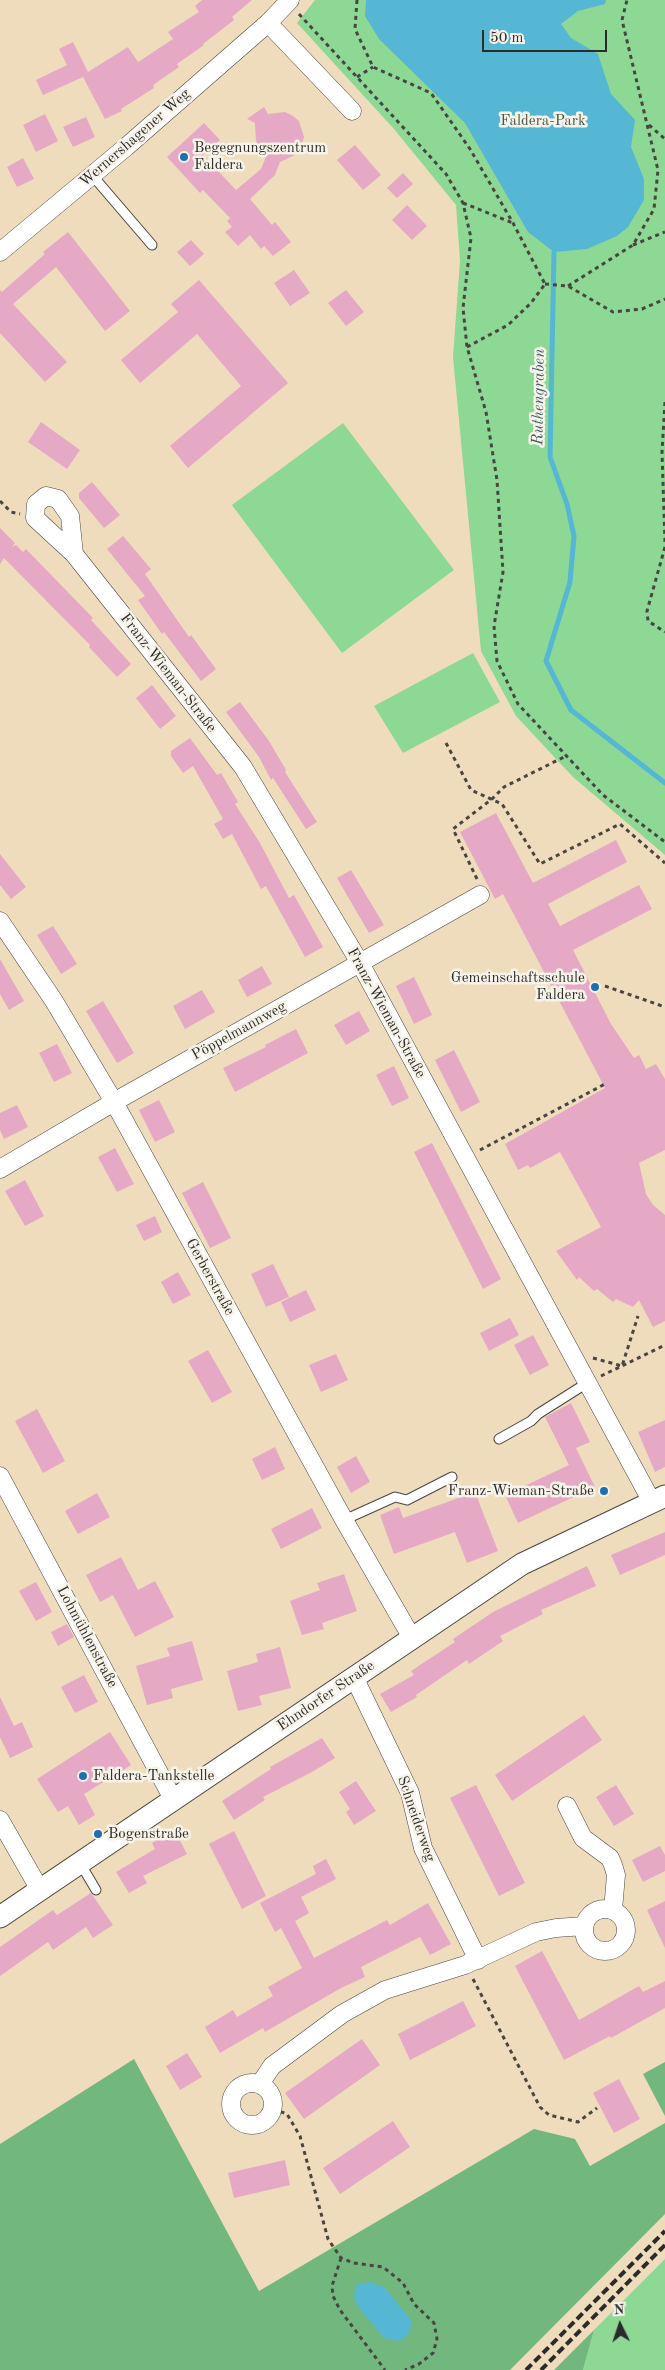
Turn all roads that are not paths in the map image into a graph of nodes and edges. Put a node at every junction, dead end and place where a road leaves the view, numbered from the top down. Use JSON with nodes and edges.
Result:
{"nodes":[{"id":1,"x":289,"y":1,"type":"edge"},
{"id":2,"x":268,"y":23,"type":"junction"},
{"id":3,"x":352,"y":111,"type":"dead end"},
{"id":4,"x":92,"y":175,"type":"junction"},
{"id":5,"x":152,"y":245,"type":"dead end"},
{"id":6,"x":0,"y":252,"type":"edge"},
{"id":7,"x":74,"y":554,"type":"junction"},
{"id":8,"x":480,"y":895,"type":"road end"},
{"id":9,"x":0,"y":921,"type":"edge"},
{"id":10,"x":360,"y":963,"type":"junction"},
{"id":11,"x":114,"y":1102,"type":"junction"},
{"id":12,"x":0,"y":1169,"type":"edge"},
{"id":13,"x":587,"y":1383,"type":"junction"},
{"id":14,"x":499,"y":1439,"type":"dead end"},
{"id":15,"x":0,"y":1476,"type":"edge"},
{"id":16,"x":452,"y":1477,"type":"dead end"},
{"id":17,"x":658,"y":1499,"type":"edge"},
{"id":18,"x":344,"y":1520,"type":"junction"},
{"id":19,"x":412,"y":1638,"type":"junction"},
{"id":20,"x":354,"y":1677,"type":"junction"},
{"id":21,"x":174,"y":1799,"type":"junction"},
{"id":22,"x":567,"y":1806,"type":"dead end"},
{"id":23,"x":0,"y":1820,"type":"edge"},
{"id":24,"x":80,"y":1863,"type":"junction"},
{"id":25,"x":40,"y":1890,"type":"junction"},
{"id":26,"x":96,"y":1890,"type":"dead end"},
{"id":27,"x":613,"y":1910,"type":"junction"},
{"id":28,"x":0,"y":1917,"type":"edge"},
{"id":29,"x":584,"y":1926,"type":"junction"},
{"id":30,"x":472,"y":1962,"type":"junction"},
{"id":31,"x":260,"y":2084,"type":"junction"}],
"edges":[{"from":1,"to":2,"type":"street","name":"Wernershagener Weg"},
{"from":2,"to":3,"type":"street"},
{"from":2,"to":4,"type":"street","name":"Wernershagener Weg"},
{"from":4,"to":5,"type":"lane"},
{"from":4,"to":6,"type":"street","name":"Wernershagener Weg"},
{"from":7,"to":7,"type":"street","name":"Franz-Wieman-Straße"},
{"from":7,"to":10,"type":"street","name":"Franz-Wieman-Straße"},
{"from":8,"to":10,"type":"street","name":"Pöppelmannweg"},
{"from":9,"to":11,"type":"street","name":"Gerberstraße"},
{"from":10,"to":11,"type":"street","name":"Pöppelmannweg"},
{"from":10,"to":13,"type":"street","name":"Franz-Wieman-Straße"},
{"from":11,"to":12,"type":"street","name":"Pöppelmannweg"},
{"from":11,"to":18,"type":"street","name":"Gerberstraße"},
{"from":13,"to":14,"type":"lane"},
{"from":13,"to":17,"type":"street","name":"Franz-Wieman-Straße"},
{"from":15,"to":21,"type":"street","name":"Lohmühlenstraße"},
{"from":16,"to":18,"type":"lane"},
{"from":17,"to":19,"type":"street","name":"Ehndorfer Straße"},
{"from":18,"to":19,"type":"street","name":"Gerberstraße"},
{"from":19,"to":20,"type":"street","name":"Ehndorfer Straße"},
{"from":20,"to":21,"type":"street","name":"Ehndorfer Straße"},
{"from":20,"to":30,"type":"street","name":"Schneiderweg"},
{"from":21,"to":24,"type":"street","name":"Ehndorfer Straße"},
{"from":22,"to":27,"type":"street"},
{"from":23,"to":25,"type":"street"},
{"from":24,"to":25,"type":"street","name":"Ehndorfer Straße"},
{"from":24,"to":26,"type":"lane"},
{"from":25,"to":28,"type":"street","name":"Ehndorfer Straße"},
{"from":27,"to":29,"type":"street"},
{"from":27,"to":29,"type":"street"},
{"from":29,"to":30,"type":"street"},
{"from":30,"to":31,"type":"street"},
{"from":31,"to":31,"type":"street"}]}
